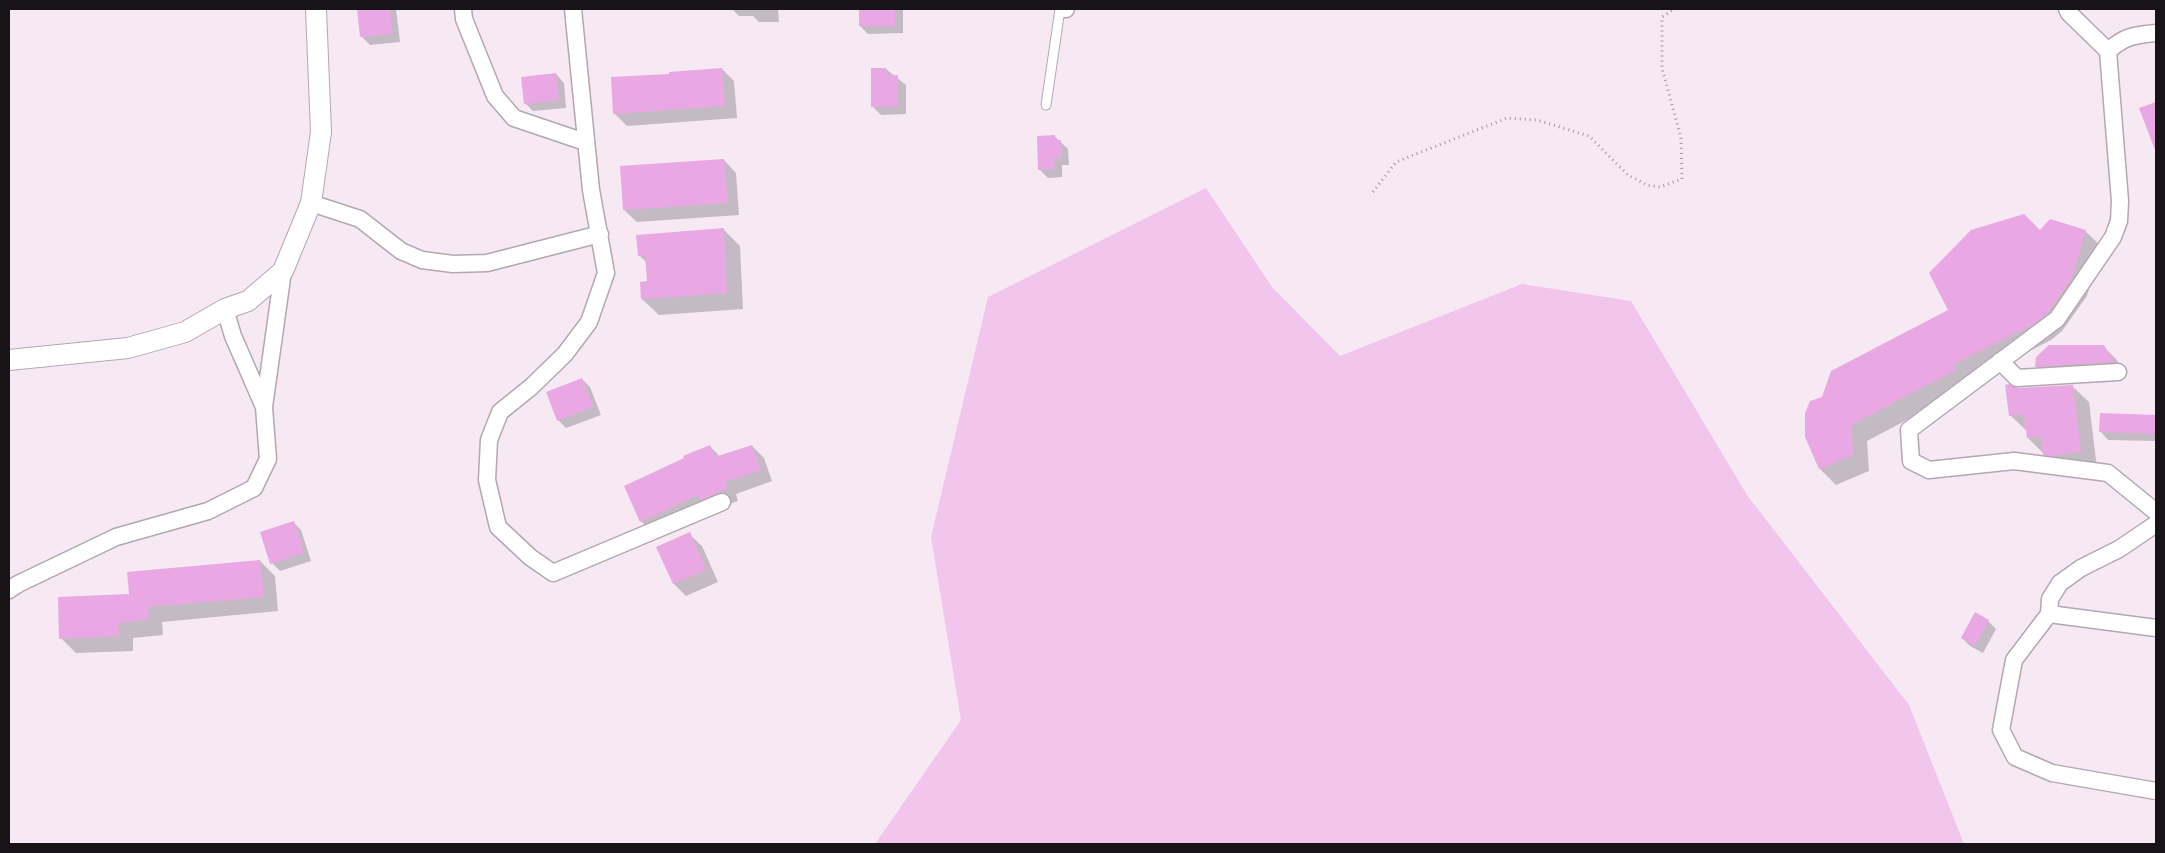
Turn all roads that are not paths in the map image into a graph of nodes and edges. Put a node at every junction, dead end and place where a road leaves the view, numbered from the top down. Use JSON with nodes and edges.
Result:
{"nodes":[{"id":1,"x":316,"y":9,"type":"edge"},
{"id":2,"x":463,"y":9,"type":"edge"},
{"id":3,"x":572,"y":9,"type":"edge"},
{"id":4,"x":1060,"y":9,"type":"edge"},
{"id":5,"x":2067,"y":9,"type":"edge"},
{"id":6,"x":2156,"y":33,"type":"edge"},
{"id":7,"x":2108,"y":51,"type":"junction"},
{"id":8,"x":1046,"y":105,"type":"dead end"},
{"id":9,"x":585,"y":142,"type":"junction"},
{"id":10,"x":311,"y":203,"type":"junction"},
{"id":11,"x":600,"y":234,"type":"junction"},
{"id":12,"x":283,"y":271,"type":"junction"},
{"id":13,"x":225,"y":309,"type":"junction"},
{"id":14,"x":9,"y":360,"type":"edge"},
{"id":15,"x":2000,"y":362,"type":"junction"},
{"id":16,"x":2118,"y":372,"type":"dead end"},
{"id":17,"x":264,"y":407,"type":"junction"},
{"id":18,"x":722,"y":502,"type":"dead end"},
{"id":19,"x":2156,"y":512,"type":"edge"},
{"id":20,"x":2156,"y":524,"type":"edge"},
{"id":21,"x":9,"y":590,"type":"edge"},
{"id":22,"x":2049,"y":614,"type":"junction"},
{"id":23,"x":2156,"y":628,"type":"edge"},
{"id":24,"x":2156,"y":791,"type":"edge"}],
"edges":[{"from":1,"to":10,"type":"street"},
{"from":2,"to":9,"type":"street"},
{"from":3,"to":9,"type":"street"},
{"from":4,"to":8,"type":"lane"},
{"from":5,"to":7,"type":"street"},
{"from":6,"to":7,"type":"street"},
{"from":7,"to":15,"type":"street"},
{"from":9,"to":11,"type":"street"},
{"from":10,"to":11,"type":"street"},
{"from":10,"to":12,"type":"street"},
{"from":11,"to":18,"type":"street"},
{"from":12,"to":13,"type":"street"},
{"from":12,"to":17,"type":"street"},
{"from":13,"to":14,"type":"street"},
{"from":13,"to":17,"type":"street"},
{"from":15,"to":16,"type":"street"},
{"from":15,"to":19,"type":"street"},
{"from":17,"to":21,"type":"street"},
{"from":20,"to":22,"type":"street"},
{"from":22,"to":23,"type":"street"},
{"from":22,"to":24,"type":"street"}]}
